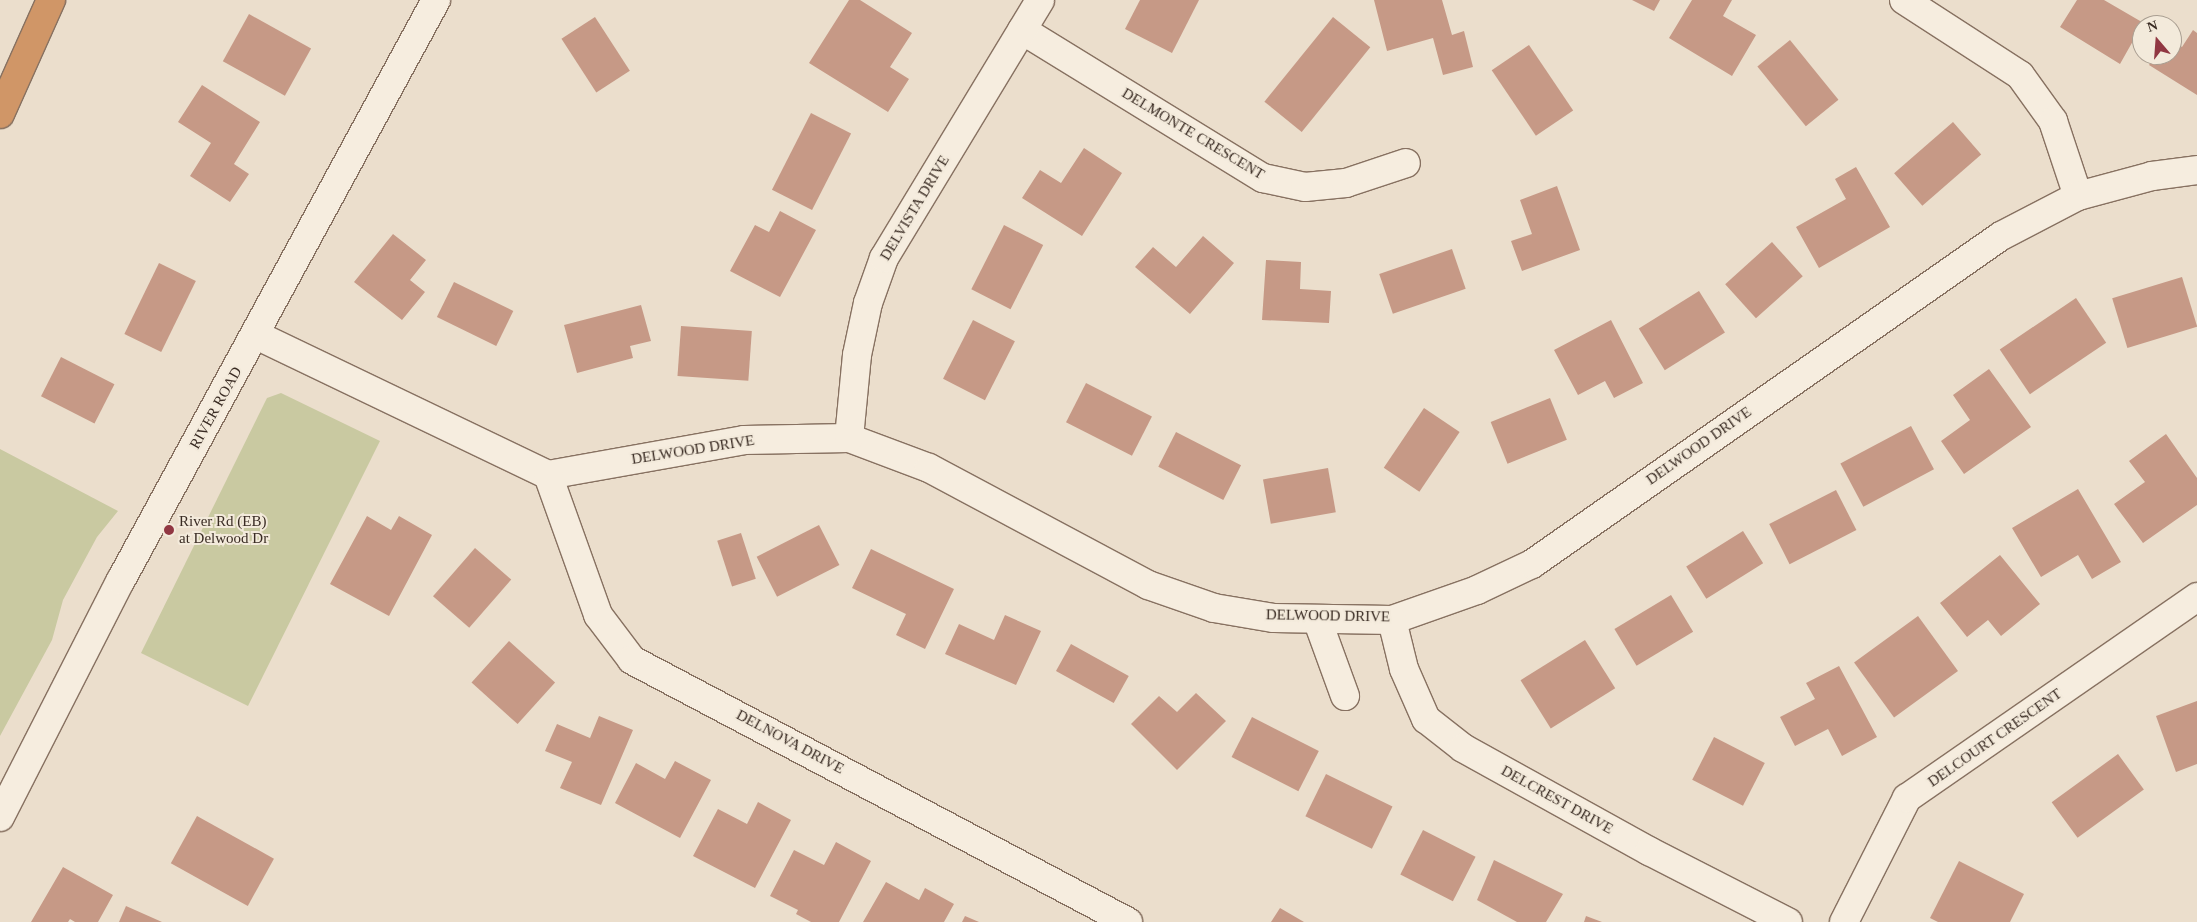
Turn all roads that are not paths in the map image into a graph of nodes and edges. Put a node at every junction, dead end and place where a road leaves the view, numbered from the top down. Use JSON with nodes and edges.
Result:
{"nodes":[{"id":1,"x":51,"y":0,"type":"edge"},
{"id":2,"x":436,"y":0,"type":"edge"},
{"id":3,"x":1040,"y":0,"type":"edge"},
{"id":4,"x":1904,"y":0,"type":"edge"},
{"id":5,"x":1022,"y":30,"type":"junction"},
{"id":6,"x":0,"y":114,"type":"edge"},
{"id":7,"x":1406,"y":163,"type":"dead end"},
{"id":8,"x":2197,"y":170,"type":"edge"},
{"id":9,"x":2078,"y":196,"type":"junction"},
{"id":10,"x":256,"y":335,"type":"junction"},
{"id":11,"x":848,"y":438,"type":"junction"},
{"id":12,"x":548,"y":475,"type":"junction"},
{"id":13,"x":2197,"y":597,"type":"edge"},
{"id":14,"x":1317,"y":618,"type":"junction"},
{"id":15,"x":1392,"y":620,"type":"junction"},
{"id":16,"x":1345,"y":696,"type":"dead end"},
{"id":17,"x":0,"y":817,"type":"edge"},
{"id":18,"x":1128,"y":922,"type":"edge"},
{"id":19,"x":1788,"y":922,"type":"edge"},
{"id":20,"x":1844,"y":922,"type":"edge"}],
"edges":[{"from":1,"to":6,"type":"highway"},
{"from":2,"to":10,"type":"street","name":"RIVER ROAD"},
{"from":3,"to":5,"type":"street","name":"DELVISTA DRIVE"},
{"from":4,"to":9,"type":"street"},
{"from":5,"to":7,"type":"street","name":"DELMONTE CRESCENT"},
{"from":5,"to":11,"type":"street","name":"DELVISTA DRIVE"},
{"from":8,"to":9,"type":"street","name":"DELWOOD DRIVE"},
{"from":9,"to":15,"type":"street","name":"DELWOOD DRIVE"},
{"from":10,"to":12,"type":"street"},
{"from":10,"to":17,"type":"street","name":"RIVER ROAD"},
{"from":11,"to":12,"type":"street","name":"DELWOOD DRIVE"},
{"from":11,"to":14,"type":"street","name":"DELWOOD DRIVE"},
{"from":12,"to":18,"type":"street","name":"DELNOVA DRIVE"},
{"from":13,"to":20,"type":"street","name":"DELCOURT CRESCENT"},
{"from":14,"to":15,"type":"street","name":"DELWOOD DRIVE"},
{"from":14,"to":16,"type":"street"},
{"from":15,"to":19,"type":"street","name":"DELCREST DRIVE"}]}
